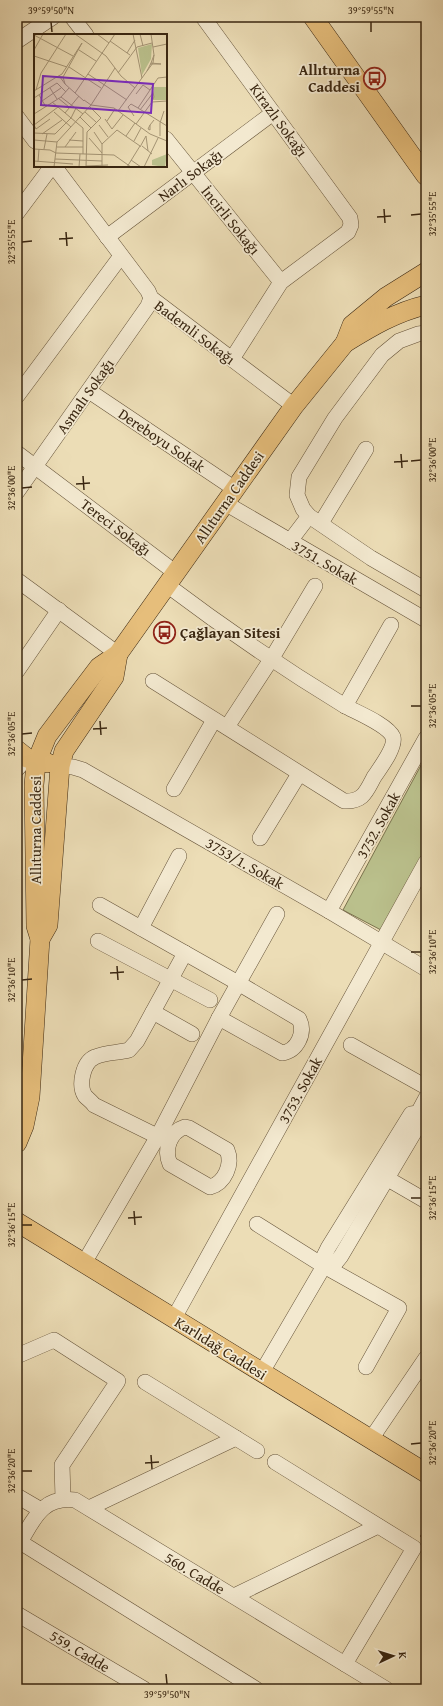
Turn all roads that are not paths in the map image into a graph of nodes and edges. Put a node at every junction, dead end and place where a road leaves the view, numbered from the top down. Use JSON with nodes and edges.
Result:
{"nodes":[{"id":1,"x":53,"y":17,"type":"edge"},
{"id":2,"x":72,"y":17,"type":"edge"},
{"id":3,"x":203,"y":17,"type":"edge"},
{"id":4,"x":313,"y":17,"type":"edge"},
{"id":5,"x":85,"y":34,"type":"edge"},
{"id":6,"x":17,"y":42,"type":"edge"},
{"id":7,"x":273,"y":112,"type":"junction"},
{"id":8,"x":17,"y":117,"type":"edge"},
{"id":9,"x":34,"y":140,"type":"edge"},
{"id":10,"x":167,"y":140,"type":"edge"},
{"id":11,"x":52,"y":167,"type":"edge"},
{"id":12,"x":54,"y":167,"type":"edge"},
{"id":13,"x":192,"y":173,"type":"junction"},
{"id":14,"x":426,"y":176,"type":"edge"},
{"id":15,"x":17,"y":213,"type":"edge"},
{"id":16,"x":107,"y":236,"type":"junction"},
{"id":17,"x":121,"y":256,"type":"junction"},
{"id":18,"x":426,"y":272,"type":"edge"},
{"id":19,"x":281,"y":282,"type":"junction"},
{"id":20,"x":150,"y":298,"type":"junction"},
{"id":21,"x":426,"y":305,"type":"edge"},
{"id":22,"x":426,"y":333,"type":"edge"},
{"id":23,"x":345,"y":343,"type":"junction"},
{"id":24,"x":232,"y":359,"type":"junction"},
{"id":25,"x":89,"y":391,"type":"junction"},
{"id":26,"x":17,"y":396,"type":"edge"},
{"id":27,"x":294,"y":406,"type":"junction"},
{"id":28,"x":366,"y":449,"type":"dead end"},
{"id":29,"x":17,"y":453,"type":"edge"},
{"id":30,"x":35,"y":467,"type":"junction"},
{"id":31,"x":17,"y":492,"type":"edge"},
{"id":32,"x":230,"y":496,"type":"junction"},
{"id":33,"x":315,"y":519,"type":"junction"},
{"id":34,"x":290,"y":541,"type":"junction"},
{"id":35,"x":171,"y":579,"type":"junction"},
{"id":36,"x":17,"y":580,"type":"edge"},
{"id":37,"x":314,"y":586,"type":"dead end"},
{"id":38,"x":426,"y":590,"type":"edge"},
{"id":39,"x":59,"y":610,"type":"junction"},
{"id":40,"x":426,"y":620,"type":"edge"},
{"id":41,"x":391,"y":625,"type":"dead end"},
{"id":42,"x":118,"y":654,"type":"junction"},
{"id":43,"x":272,"y":658,"type":"junction"},
{"id":44,"x":17,"y":672,"type":"edge"},
{"id":45,"x":153,"y":681,"type":"dead end"},
{"id":46,"x":345,"y":706,"type":"junction"},
{"id":47,"x":220,"y":723,"type":"junction"},
{"id":48,"x":426,"y":738,"type":"edge"},
{"id":49,"x":25,"y":759,"type":"edge"},
{"id":50,"x":60,"y":766,"type":"junction"},
{"id":51,"x":299,"y":774,"type":"junction"},
{"id":52,"x":174,"y":789,"type":"dead end"},
{"id":53,"x":260,"y":838,"type":"dead end"},
{"id":54,"x":179,"y":856,"type":"dead end"},
{"id":55,"x":426,"y":862,"type":"edge"},
{"id":56,"x":100,"y":905,"type":"dead end"},
{"id":57,"x":329,"y":911,"type":"junction"},
{"id":58,"x":277,"y":914,"type":"dead end"},
{"id":59,"x":141,"y":928,"type":"junction"},
{"id":60,"x":40,"y":939,"type":"junction"},
{"id":61,"x":98,"y":941,"type":"dead end"},
{"id":62,"x":382,"y":943,"type":"junction"},
{"id":63,"x":185,"y":953,"type":"junction"},
{"id":64,"x":426,"y":969,"type":"edge"},
{"id":65,"x":170,"y":979,"type":"junction"},
{"id":66,"x":238,"y":983,"type":"junction"},
{"id":67,"x":210,"y":1000,"type":"dead end"},
{"id":68,"x":153,"y":1012,"type":"junction"},
{"id":69,"x":219,"y":1018,"type":"junction"},
{"id":70,"x":192,"y":1034,"type":"dead end"},
{"id":71,"x":351,"y":1045,"type":"dead end"},
{"id":72,"x":426,"y":1087,"type":"edge"},
{"id":73,"x":426,"y":1098,"type":"edge"},
{"id":74,"x":418,"y":1113,"type":"junction"},
{"id":75,"x":163,"y":1139,"type":"junction"},
{"id":76,"x":17,"y":1143,"type":"edge"},
{"id":77,"x":388,"y":1179,"type":"junction"},
{"id":78,"x":426,"y":1200,"type":"edge"},
{"id":79,"x":17,"y":1222,"type":"edge"},
{"id":80,"x":257,"y":1224,"type":"dead end"},
{"id":81,"x":84,"y":1263,"type":"junction"},
{"id":82,"x":324,"y":1266,"type":"junction"},
{"id":83,"x":174,"y":1318,"type":"junction"},
{"id":84,"x":17,"y":1356,"type":"edge"},
{"id":85,"x":426,"y":1358,"type":"edge"},
{"id":86,"x":366,"y":1367,"type":"dead end"},
{"id":87,"x":262,"y":1372,"type":"junction"},
{"id":88,"x":145,"y":1382,"type":"dead end"},
{"id":89,"x":236,"y":1438,"type":"junction"},
{"id":90,"x":371,"y":1439,"type":"junction"},
{"id":91,"x":257,"y":1451,"type":"dead end"},
{"id":92,"x":274,"y":1462,"type":"dead end"},
{"id":93,"x":426,"y":1473,"type":"edge"},
{"id":94,"x":17,"y":1496,"type":"edge"},
{"id":95,"x":63,"y":1498,"type":"junction"},
{"id":96,"x":88,"y":1508,"type":"junction"},
{"id":97,"x":40,"y":1510,"type":"junction"},
{"id":98,"x":378,"y":1526,"type":"junction"},
{"id":99,"x":19,"y":1545,"type":"edge"},
{"id":100,"x":234,"y":1596,"type":"junction"},
{"id":101,"x":17,"y":1614,"type":"edge"},
{"id":102,"x":345,"y":1664,"type":"junction"},
{"id":103,"x":381,"y":1688,"type":"edge"},
{"id":104,"x":144,"y":1689,"type":"edge"},
{"id":105,"x":256,"y":1689,"type":"edge"}],
"edges":[{"from":1,"to":6,"type":"street"},
{"from":2,"to":5,"type":"street"},
{"from":3,"to":7,"type":"street","name":"Kirazlı Sokağı"},
{"from":4,"to":14,"type":"main road"},
{"from":7,"to":13,"type":"street","name":"Narlı Sokağı"},
{"from":7,"to":19,"type":"street","name":"Kirazlı Sokağı"},
{"from":8,"to":9,"type":"street"},
{"from":10,"to":13,"type":"street","name":"İncirli Sokağı"},
{"from":11,"to":15,"type":"street"},
{"from":12,"to":16,"type":"street","name":"Bademli Sokağı"},
{"from":13,"to":16,"type":"street","name":"Narlı Sokağı"},
{"from":13,"to":19,"type":"street","name":"İncirli Sokağı"},
{"from":16,"to":17,"type":"street","name":"Bademli Sokağı"},
{"from":17,"to":20,"type":"street","name":"Bademli Sokağı"},
{"from":17,"to":26,"type":"street"},
{"from":18,"to":23,"type":"main road","name":"Allıturna Caddesi"},
{"from":19,"to":24,"type":"street"},
{"from":20,"to":24,"type":"street","name":"Bademli Sokağı"},
{"from":20,"to":25,"type":"street","name":"Asmalı Sokağı"},
{"from":21,"to":23,"type":"main road","name":"Allıturna Caddesi"},
{"from":22,"to":33,"type":"street"},
{"from":23,"to":27,"type":"main road","name":"Allıturna Caddesi"},
{"from":24,"to":27,"type":"street","name":"Bademli Sokağı"},
{"from":25,"to":30,"type":"street","name":"Asmalı Sokağı"},
{"from":25,"to":32,"type":"street","name":"Dereboyu Sokak"},
{"from":27,"to":32,"type":"main road","name":"Allıturna Caddesi"},
{"from":28,"to":33,"type":"street"},
{"from":29,"to":30,"type":"street","name":"Tereci Sokağı"},
{"from":30,"to":31,"type":"street","name":"Asmalı Sokağı"},
{"from":30,"to":35,"type":"street","name":"Tereci Sokağı"},
{"from":32,"to":34,"type":"street","name":"3751. Sokak"},
{"from":32,"to":35,"type":"main road","name":"Allıturna Caddesi"},
{"from":33,"to":34,"type":"street"},
{"from":33,"to":38,"type":"street"},
{"from":34,"to":40,"type":"street","name":"3751. Sokak"},
{"from":35,"to":42,"type":"main road","name":"Allıturna Caddesi"},
{"from":35,"to":43,"type":"street","name":"Tereci Sokağı"},
{"from":36,"to":39,"type":"street"},
{"from":37,"to":43,"type":"street"},
{"from":39,"to":42,"type":"street"},
{"from":39,"to":44,"type":"street"},
{"from":41,"to":46,"type":"street"},
{"from":42,"to":49,"type":"main road","name":"Allıturna Caddesi"},
{"from":42,"to":50,"type":"main road","name":"Allıturna Caddesi"},
{"from":43,"to":46,"type":"street","name":"Tereci Sokağı"},
{"from":43,"to":47,"type":"street"},
{"from":45,"to":47,"type":"street","name":"Tereci Sokağı"},
{"from":46,"to":51,"type":"street","name":"Tereci Sokağı"},
{"from":47,"to":51,"type":"street","name":"Tereci Sokağı"},
{"from":47,"to":52,"type":"street"},
{"from":48,"to":57,"type":"street","name":"3752. Sokak"},
{"from":49,"to":50,"type":"main road"},
{"from":49,"to":60,"type":"main road","name":"Allıturna Caddesi"},
{"from":50,"to":57,"type":"street","name":"3753/1. Sokak"},
{"from":50,"to":60,"type":"main road","name":"Allıturna Caddesi"},
{"from":51,"to":53,"type":"street"},
{"from":54,"to":59,"type":"street"},
{"from":55,"to":62,"type":"street","name":"3753. Sokak"},
{"from":56,"to":59,"type":"street"},
{"from":57,"to":62,"type":"street","name":"3753/1. Sokak"},
{"from":58,"to":66,"type":"street"},
{"from":59,"to":63,"type":"street"},
{"from":60,"to":76,"type":"main road","name":"Allıturna Caddesi"},
{"from":61,"to":65,"type":"street"},
{"from":62,"to":64,"type":"street","name":"3753/1. Sokak"},
{"from":62,"to":83,"type":"street","name":"3753. Sokak"},
{"from":63,"to":65,"type":"street"},
{"from":63,"to":66,"type":"street"},
{"from":65,"to":67,"type":"street"},
{"from":65,"to":68,"type":"street"},
{"from":66,"to":69,"type":"street"},
{"from":66,"to":69,"type":"street"},
{"from":68,"to":70,"type":"street"},
{"from":68,"to":75,"type":"street"},
{"from":69,"to":75,"type":"street"},
{"from":71,"to":72,"type":"street"},
{"from":73,"to":74,"type":"street"},
{"from":74,"to":77,"type":"street"},
{"from":74,"to":82,"type":"street"},
{"from":75,"to":81,"type":"street"},
{"from":77,"to":78,"type":"street"},
{"from":77,"to":82,"type":"street"},
{"from":79,"to":81,"type":"main road","name":"Karlıdağ Caddesi"},
{"from":80,"to":82,"type":"street"},
{"from":81,"to":83,"type":"main road","name":"Karlıdağ Caddesi"},
{"from":82,"to":86,"type":"street"},
{"from":82,"to":87,"type":"street"},
{"from":83,"to":87,"type":"main road","name":"Karlıdağ Caddesi"},
{"from":84,"to":95,"type":"street"},
{"from":85,"to":90,"type":"street"},
{"from":87,"to":90,"type":"main road","name":"Karlıdağ Caddesi"},
{"from":88,"to":89,"type":"street"},
{"from":89,"to":91,"type":"street"},
{"from":89,"to":96,"type":"street"},
{"from":90,"to":93,"type":"main road","name":"Karlıdağ Caddesi"},
{"from":92,"to":98,"type":"street"},
{"from":94,"to":97,"type":"street"},
{"from":95,"to":96,"type":"street","name":"560. Cadde"},
{"from":95,"to":97,"type":"street"},
{"from":96,"to":100,"type":"street","name":"560. Cadde"},
{"from":97,"to":99,"type":"street"},
{"from":98,"to":100,"type":"street"},
{"from":98,"to":102,"type":"street"},
{"from":99,"to":105,"type":"street"},
{"from":100,"to":102,"type":"street","name":"560. Cadde"},
{"from":101,"to":104,"type":"street","name":"559. Cadde"},
{"from":102,"to":103,"type":"street","name":"560. Cadde"}]}
